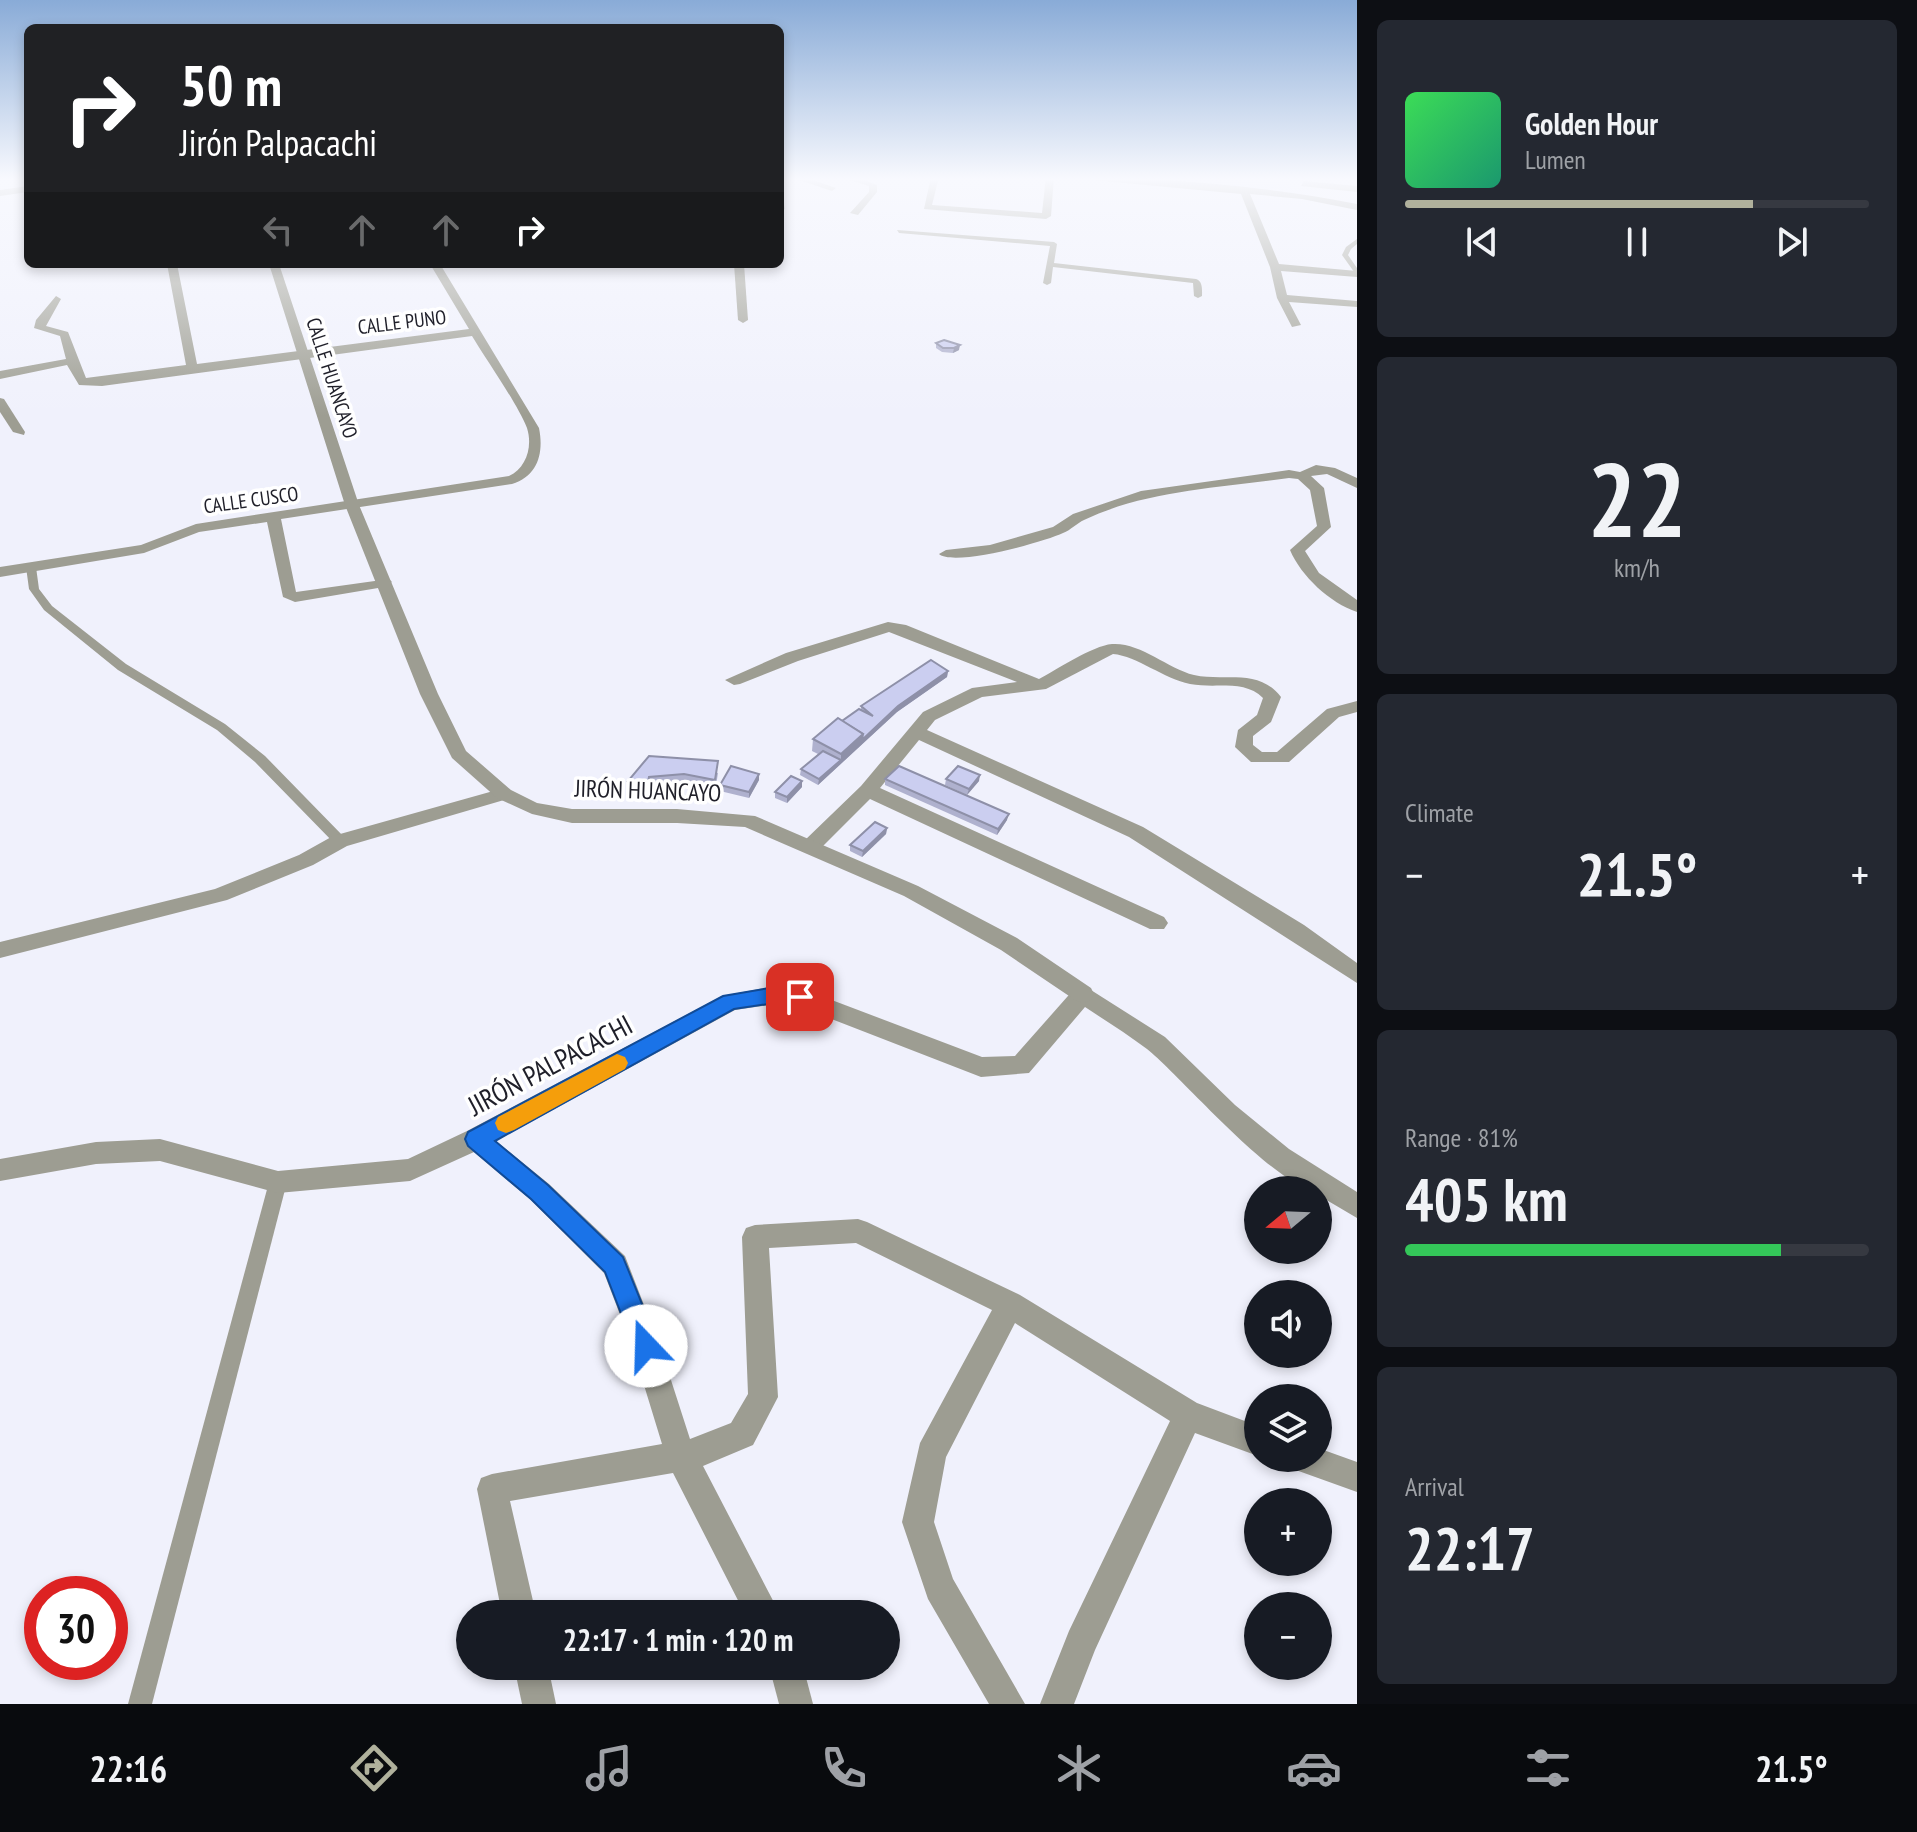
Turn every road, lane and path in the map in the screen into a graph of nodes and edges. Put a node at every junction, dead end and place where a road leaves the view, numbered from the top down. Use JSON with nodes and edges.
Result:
{"nodes":[{"id":1,"x":1052,"y":257,"type":"edge"},
{"id":2,"x":1271,"y":257,"type":"edge"},
{"id":3,"x":1346,"y":257,"type":"edge"},
{"id":4,"x":1051,"y":265,"type":"junction"},
{"id":5,"x":1275,"y":267,"type":"junction"},
{"id":6,"x":173,"y":268,"type":"edge"},
{"id":7,"x":275,"y":268,"type":"edge"},
{"id":8,"x":437,"y":268,"type":"edge"},
{"id":9,"x":739,"y":268,"type":"edge"},
{"id":10,"x":1357,"y":274,"type":"edge"},
{"id":11,"x":1047,"y":283,"type":"dead end"},
{"id":12,"x":1198,"y":296,"type":"dead end"},
{"id":13,"x":1282,"y":298,"type":"junction"},
{"id":14,"x":56,"y":299,"type":"dead end"},
{"id":15,"x":1357,"y":304,"type":"edge"},
{"id":16,"x":743,"y":320,"type":"dead end"},
{"id":17,"x":1296,"y":325,"type":"dead end"},
{"id":18,"x":475,"y":332,"type":"junction"},
{"id":19,"x":303,"y":353,"type":"junction"},
{"id":20,"x":71,"y":361,"type":"junction"},
{"id":21,"x":192,"y":368,"type":"junction"},
{"id":22,"x":0,"y":375,"type":"edge"},
{"id":23,"x":0,"y":402,"type":"edge"},
{"id":24,"x":19,"y":432,"type":"dead end"},
{"id":25,"x":1302,"y":476,"type":"junction"},
{"id":26,"x":1357,"y":484,"type":"edge"},
{"id":27,"x":352,"y":505,"type":"junction"},
{"id":28,"x":273,"y":517,"type":"junction"},
{"id":29,"x":946,"y":554,"type":"dead end"},
{"id":30,"x":31,"y":567,"type":"junction"},
{"id":31,"x":0,"y":572,"type":"edge"},
{"id":32,"x":384,"y":582,"type":"junction"},
{"id":33,"x":1357,"y":607,"type":"edge"},
{"id":34,"x":734,"y":680,"type":"dead end"},
{"id":35,"x":1040,"y":685,"type":"junction"},
{"id":36,"x":1357,"y":706,"type":"edge"},
{"id":37,"x":914,"y":731,"type":"junction"},
{"id":38,"x":868,"y":790,"type":"junction"},
{"id":39,"x":504,"y":794,"type":"junction"},
{"id":40,"x":340,"y":841,"type":"junction"},
{"id":41,"x":810,"y":847,"type":"junction"},
{"id":42,"x":1157,"y":923,"type":"dead end"},
{"id":43,"x":0,"y":950,"type":"edge"},
{"id":44,"x":1357,"y":975,"type":"edge"},
{"id":45,"x":1083,"y":994,"type":"junction"},
{"id":46,"x":476,"y":1139,"type":"junction"},
{"id":47,"x":0,"y":1170,"type":"edge"},
{"id":48,"x":278,"y":1182,"type":"junction"},
{"id":49,"x":1357,"y":1206,"type":"edge"},
{"id":50,"x":1010,"y":1304,"type":"junction"},
{"id":51,"x":1188,"y":1415,"type":"junction"},
{"id":52,"x":1244,"y":1436,"type":"edge"},
{"id":53,"x":681,"y":1456,"type":"junction"},
{"id":54,"x":1332,"y":1468,"type":"edge"},
{"id":55,"x":1357,"y":1477,"type":"edge"},
{"id":56,"x":516,"y":1600,"type":"edge"},
{"id":57,"x":756,"y":1600,"type":"edge"},
{"id":58,"x":534,"y":1680,"type":"edge"},
{"id":59,"x":790,"y":1680,"type":"edge"},
{"id":60,"x":140,"y":1704,"type":"edge"},
{"id":61,"x":539,"y":1704,"type":"edge"},
{"id":62,"x":796,"y":1704,"type":"edge"},
{"id":63,"x":1008,"y":1704,"type":"edge"},
{"id":64,"x":1057,"y":1704,"type":"edge"}],
"edges":[{"from":1,"to":4,"type":"lane"},
{"from":2,"to":5,"type":"street"},
{"from":3,"to":10,"type":"lane"},
{"from":4,"to":11,"type":"lane"},
{"from":4,"to":12,"type":"lane"},
{"from":5,"to":10,"type":"street"},
{"from":5,"to":13,"type":"street"},
{"from":6,"to":21,"type":"street"},
{"from":7,"to":19,"type":"street","name":"CALLE HUANCAYO"},
{"from":8,"to":18,"type":"street"},
{"from":9,"to":16,"type":"street"},
{"from":13,"to":15,"type":"street"},
{"from":13,"to":17,"type":"street"},
{"from":14,"to":20,"type":"street"},
{"from":18,"to":19,"type":"street","name":"CALLE PUNO"},
{"from":18,"to":27,"type":"street","name":"CALLE CUSCO"},
{"from":19,"to":21,"type":"street","name":"CALLE PUNO"},
{"from":19,"to":27,"type":"street","name":"CALLE HUANCAYO"},
{"from":20,"to":21,"type":"street","name":"CALLE PUNO"},
{"from":20,"to":22,"type":"street"},
{"from":23,"to":24,"type":"street"},
{"from":25,"to":26,"type":"street"},
{"from":25,"to":29,"type":"street"},
{"from":25,"to":33,"type":"street"},
{"from":27,"to":28,"type":"street","name":"CALLE CUSCO"},
{"from":27,"to":32,"type":"street","name":"JIRÓN HUANCAYO"},
{"from":28,"to":30,"type":"street","name":"CALLE CUSCO"},
{"from":28,"to":32,"type":"street"},
{"from":30,"to":31,"type":"street","name":"CALLE CUSCO"},
{"from":30,"to":40,"type":"lane"},
{"from":32,"to":39,"type":"street","name":"JIRÓN HUANCAYO"},
{"from":34,"to":35,"type":"street"},
{"from":35,"to":36,"type":"street"},
{"from":35,"to":37,"type":"street"},
{"from":37,"to":38,"type":"street"},
{"from":37,"to":44,"type":"street"},
{"from":38,"to":41,"type":"street"},
{"from":38,"to":42,"type":"street"},
{"from":39,"to":40,"type":"street"},
{"from":39,"to":41,"type":"street","name":"JIRÓN HUANCAYO"},
{"from":40,"to":43,"type":"street"},
{"from":41,"to":45,"type":"street","name":"JIRÓN HUANCAYO"},
{"from":45,"to":46,"type":"street","name":"JIRÓN PALPACACHI"},
{"from":45,"to":49,"type":"street","name":"JIRÓN HUANCAYO"},
{"from":46,"to":48,"type":"street","name":"JIRÓN PALPACACHI"},
{"from":46,"to":53,"type":"street"},
{"from":47,"to":48,"type":"street","name":"JIRÓN PALPACACHI"},
{"from":48,"to":60,"type":"lane"},
{"from":50,"to":51,"type":"street"},
{"from":50,"to":53,"type":"street"},
{"from":50,"to":63,"type":"street"},
{"from":51,"to":52,"type":"street"},
{"from":51,"to":64,"type":"street"},
{"from":53,"to":56,"type":"street"},
{"from":53,"to":57,"type":"street"},
{"from":54,"to":55,"type":"street"},
{"from":58,"to":61,"type":"street"},
{"from":59,"to":62,"type":"street"}]}
